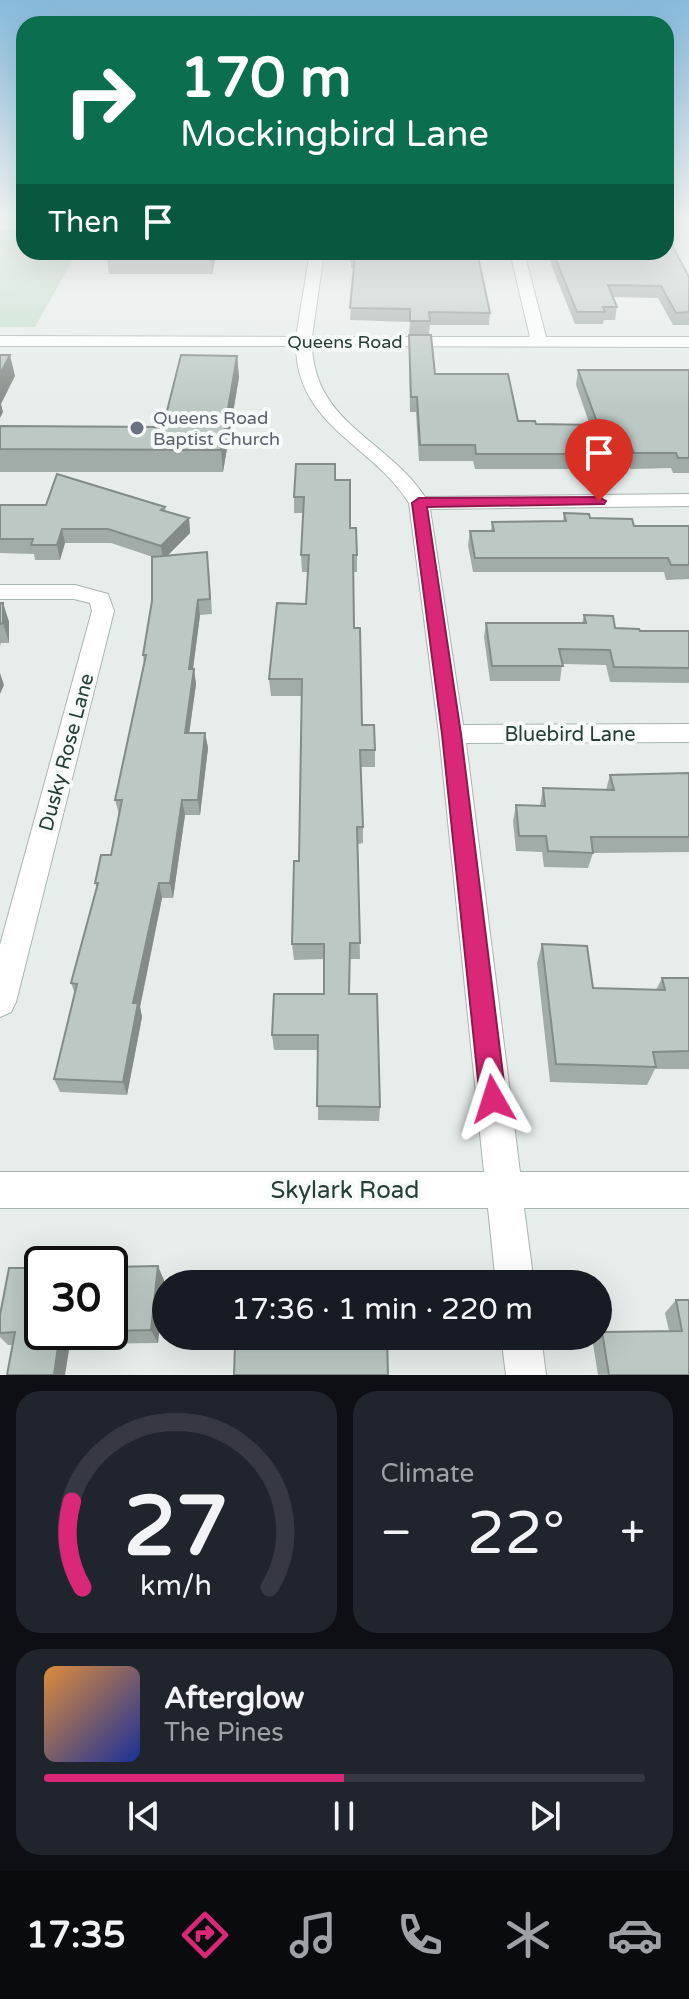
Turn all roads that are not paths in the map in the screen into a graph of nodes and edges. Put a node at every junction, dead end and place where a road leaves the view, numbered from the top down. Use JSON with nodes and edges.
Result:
{"nodes":[{"id":1,"x":313,"y":281,"type":"edge"},
{"id":2,"x":524,"y":281,"type":"edge"},
{"id":3,"x":0,"y":341,"type":"edge"},
{"id":4,"x":304,"y":342,"type":"junction"},
{"id":5,"x":539,"y":342,"type":"junction"},
{"id":6,"x":689,"y":342,"type":"edge"},
{"id":7,"x":689,"y":500,"type":"edge"},
{"id":8,"x":419,"y":503,"type":"junction"},
{"id":9,"x":0,"y":592,"type":"edge"},
{"id":10,"x":689,"y":733,"type":"edge"},
{"id":11,"x":452,"y":734,"type":"junction"},
{"id":12,"x":0,"y":1002,"type":"edge"},
{"id":13,"x":0,"y":1190,"type":"edge"},
{"id":14,"x":503,"y":1190,"type":"junction"},
{"id":15,"x":689,"y":1190,"type":"edge"},
{"id":16,"x":513,"y":1270,"type":"edge"},
{"id":17,"x":523,"y":1350,"type":"edge"},
{"id":18,"x":526,"y":1375,"type":"edge"}],
"edges":[{"from":1,"to":4,"type":"street"},
{"from":2,"to":5,"type":"street"},
{"from":3,"to":4,"type":"street","name":"Queens Road"},
{"from":4,"to":5,"type":"street","name":"Queens Road"},
{"from":4,"to":8,"type":"street"},
{"from":5,"to":6,"type":"street","name":"Queens Road"},
{"from":7,"to":8,"type":"street"},
{"from":8,"to":11,"type":"street"},
{"from":9,"to":12,"type":"street","name":"Dusky Rose Lane"},
{"from":10,"to":11,"type":"street","name":"Bluebird Lane"},
{"from":11,"to":14,"type":"street"},
{"from":13,"to":14,"type":"street","name":"Skylark Road"},
{"from":14,"to":15,"type":"street","name":"Skylark Road"},
{"from":14,"to":16,"type":"street"},
{"from":17,"to":18,"type":"street"}]}
